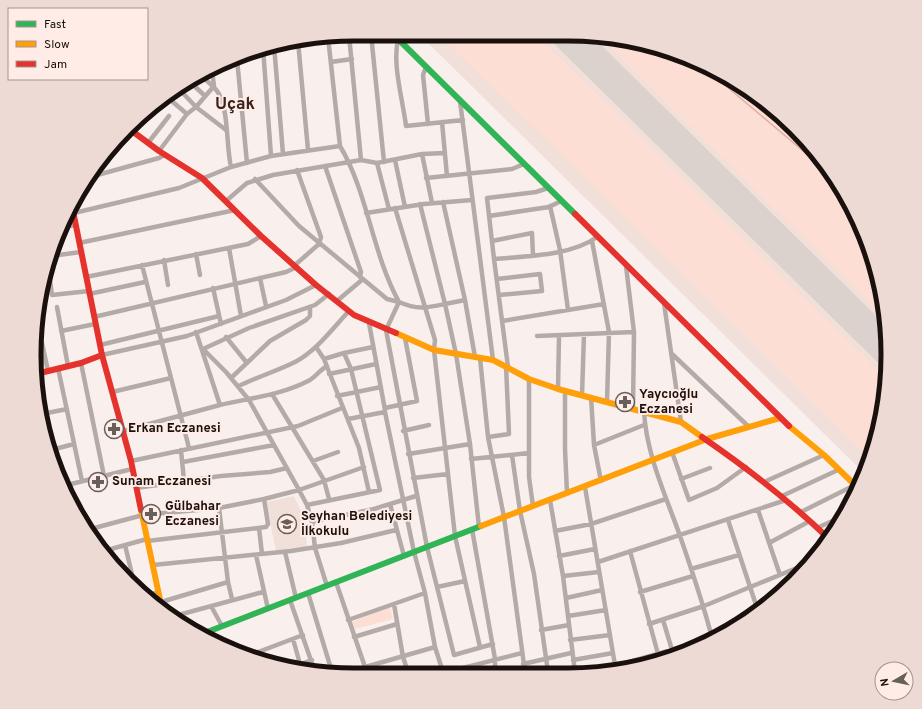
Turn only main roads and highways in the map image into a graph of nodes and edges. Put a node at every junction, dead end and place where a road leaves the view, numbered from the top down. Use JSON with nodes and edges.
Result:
{"nodes":[{"id":1,"x":399,"y":41,"type":"edge"},
{"id":2,"x":134,"y":132,"type":"edge"},
{"id":3,"x":74,"y":214,"type":"edge"},
{"id":4,"x":102,"y":356,"type":"junction"},
{"id":5,"x":42,"y":373,"type":"edge"},
{"id":6,"x":780,"y":418,"type":"junction"},
{"id":7,"x":707,"y":439,"type":"junction"},
{"id":8,"x":853,"y":484,"type":"edge"},
{"id":9,"x":824,"y":534,"type":"edge"},
{"id":10,"x":160,"y":600,"type":"edge"},
{"id":11,"x":208,"y":632,"type":"edge"}],
"edges":[{"from":1,"to":6,"type":"main road"},
{"from":2,"to":7,"type":"main road"},
{"from":3,"to":4,"type":"main road"},
{"from":4,"to":5,"type":"main road"},
{"from":4,"to":10,"type":"main road"},
{"from":6,"to":7,"type":"main road"},
{"from":6,"to":8,"type":"main road"},
{"from":7,"to":9,"type":"main road"},
{"from":7,"to":11,"type":"main road"}]}
